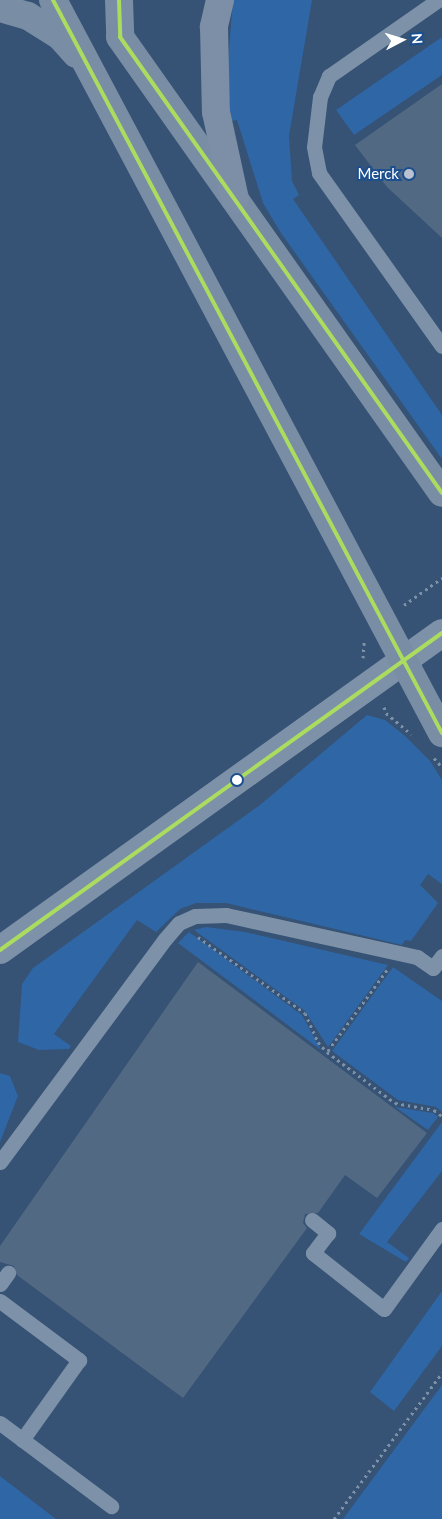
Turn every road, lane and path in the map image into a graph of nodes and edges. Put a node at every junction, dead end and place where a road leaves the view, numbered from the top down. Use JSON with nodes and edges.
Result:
{"nodes":[{"id":1,"x":53,"y":0,"type":"edge"},
{"id":2,"x":119,"y":0,"type":"edge"},
{"id":3,"x":220,"y":0,"type":"edge"},
{"id":4,"x":438,"y":0,"type":"edge"},
{"id":5,"x":0,"y":8,"type":"edge"},
{"id":6,"x":95,"y":74,"type":"junction"},
{"id":7,"x":235,"y":199,"type":"junction"},
{"id":8,"x":442,"y":346,"type":"edge"},
{"id":9,"x":442,"y":493,"type":"edge"},
{"id":10,"x":442,"y":633,"type":"edge"},
{"id":11,"x":402,"y":660,"type":"junction"},
{"id":12,"x":442,"y":733,"type":"edge"},
{"id":13,"x":179,"y":923,"type":"junction"},
{"id":14,"x":0,"y":950,"type":"edge"},
{"id":15,"x":399,"y":954,"type":"junction"},
{"id":16,"x":439,"y":967,"type":"edge"},
{"id":17,"x":327,"y":1052,"type":"junction"},
{"id":18,"x":442,"y":1116,"type":"edge"},
{"id":19,"x":0,"y":1162,"type":"edge"},
{"id":20,"x":312,"y":1220,"type":"dead end"},
{"id":21,"x":442,"y":1229,"type":"edge"},
{"id":22,"x":0,"y":1301,"type":"edge"},
{"id":23,"x":442,"y":1373,"type":"edge"},
{"id":24,"x":0,"y":1423,"type":"edge"},
{"id":25,"x":22,"y":1440,"type":"junction"},
{"id":26,"x":111,"y":1506,"type":"dead end"},
{"id":27,"x":334,"y":1519,"type":"edge"}],
"edges":[{"from":1,"to":6,"type":"street"},
{"from":2,"to":7,"type":"street"},
{"from":3,"to":7,"type":"main road"},
{"from":4,"to":8,"type":"lane"},
{"from":5,"to":6,"type":"street"},
{"from":6,"to":11,"type":"street"},
{"from":7,"to":9,"type":"street"},
{"from":10,"to":11,"type":"street"},
{"from":11,"to":12,"type":"street"},
{"from":11,"to":14,"type":"street"},
{"from":13,"to":15,"type":"lane"},
{"from":13,"to":17,"type":"path"},
{"from":13,"to":19,"type":"lane"},
{"from":15,"to":16,"type":"lane"},
{"from":15,"to":17,"type":"path"},
{"from":17,"to":18,"type":"path"},
{"from":20,"to":21,"type":"lane"},
{"from":22,"to":25,"type":"lane"},
{"from":23,"to":27,"type":"path"},
{"from":24,"to":25,"type":"lane"},
{"from":25,"to":26,"type":"lane"}]}
